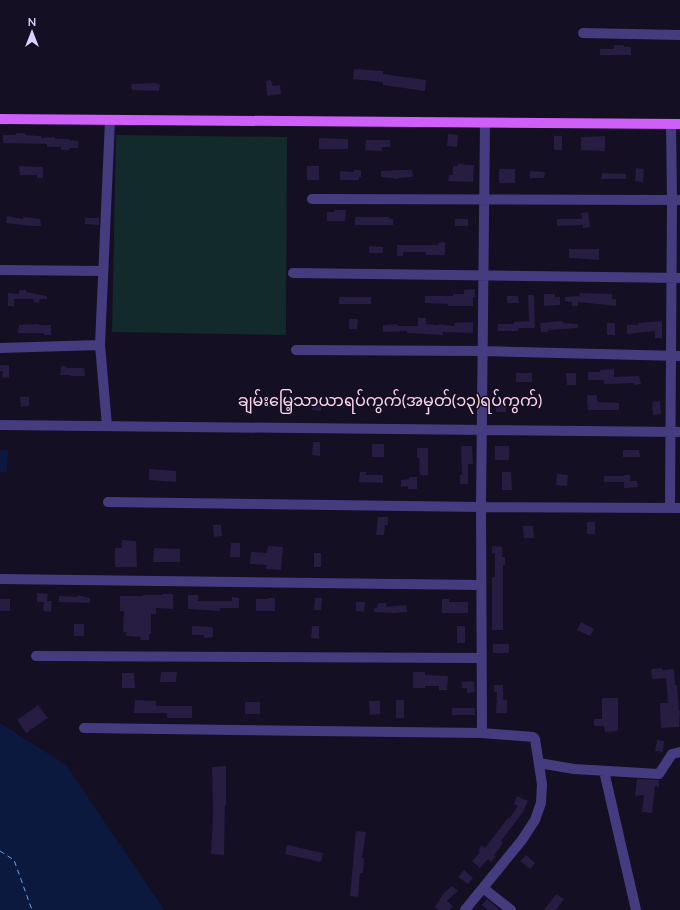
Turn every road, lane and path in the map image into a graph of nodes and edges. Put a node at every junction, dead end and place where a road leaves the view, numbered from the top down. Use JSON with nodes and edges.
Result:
{"nodes":[{"id":1,"x":582,"y":33,"type":"dead end"},
{"id":2,"x":680,"y":35,"type":"edge"},
{"id":3,"x":0,"y":119,"type":"edge"},
{"id":4,"x":110,"y":120,"type":"junction"},
{"id":5,"x":485,"y":123,"type":"junction"},
{"id":6,"x":676,"y":124,"type":"edge"},
{"id":7,"x":312,"y":199,"type":"dead end"},
{"id":8,"x":485,"y":200,"type":"junction"},
{"id":9,"x":676,"y":200,"type":"edge"},
{"id":10,"x":0,"y":270,"type":"edge"},
{"id":11,"x":103,"y":272,"type":"junction"},
{"id":12,"x":293,"y":273,"type":"dead end"},
{"id":13,"x":484,"y":275,"type":"junction"},
{"id":14,"x":676,"y":278,"type":"edge"},
{"id":15,"x":100,"y":345,"type":"junction"},
{"id":16,"x":0,"y":348,"type":"edge"},
{"id":17,"x":296,"y":350,"type":"dead end"},
{"id":18,"x":483,"y":351,"type":"junction"},
{"id":19,"x":675,"y":355,"type":"edge"},
{"id":20,"x":0,"y":425,"type":"edge"},
{"id":21,"x":107,"y":426,"type":"junction"},
{"id":22,"x":482,"y":429,"type":"junction"},
{"id":23,"x":675,"y":432,"type":"edge"},
{"id":24,"x":108,"y":502,"type":"dead end"},
{"id":25,"x":481,"y":507,"type":"junction"},
{"id":26,"x":675,"y":508,"type":"edge"},
{"id":27,"x":0,"y":579,"type":"edge"},
{"id":28,"x":481,"y":585,"type":"junction"},
{"id":29,"x":36,"y":656,"type":"dead end"},
{"id":30,"x":481,"y":658,"type":"junction"},
{"id":31,"x":84,"y":728,"type":"dead end"},
{"id":32,"x":482,"y":733,"type":"junction"},
{"id":33,"x":680,"y":752,"type":"edge"},
{"id":34,"x":539,"y":763,"type":"junction"},
{"id":35,"x":604,"y":771,"type":"junction"},
{"id":36,"x":482,"y":888,"type":"junction"},
{"id":37,"x":465,"y":910,"type":"edge"},
{"id":38,"x":511,"y":910,"type":"edge"},
{"id":39,"x":636,"y":910,"type":"edge"}],
"edges":[{"from":1,"to":2,"type":"street"},
{"from":3,"to":4,"type":"main road"},
{"from":4,"to":5,"type":"main road"},
{"from":4,"to":11,"type":"street"},
{"from":5,"to":6,"type":"main road"},
{"from":5,"to":8,"type":"street"},
{"from":6,"to":9,"type":"street"},
{"from":7,"to":8,"type":"street"},
{"from":8,"to":9,"type":"street"},
{"from":8,"to":13,"type":"street"},
{"from":9,"to":14,"type":"street"},
{"from":10,"to":11,"type":"street"},
{"from":11,"to":15,"type":"street"},
{"from":12,"to":13,"type":"street"},
{"from":13,"to":14,"type":"street"},
{"from":13,"to":18,"type":"street"},
{"from":14,"to":19,"type":"street"},
{"from":15,"to":16,"type":"street"},
{"from":15,"to":21,"type":"street"},
{"from":17,"to":18,"type":"street"},
{"from":18,"to":19,"type":"street"},
{"from":18,"to":22,"type":"street"},
{"from":19,"to":23,"type":"street"},
{"from":20,"to":21,"type":"street"},
{"from":21,"to":22,"type":"street"},
{"from":22,"to":23,"type":"street"},
{"from":22,"to":25,"type":"street"},
{"from":23,"to":26,"type":"street"},
{"from":24,"to":25,"type":"street"},
{"from":25,"to":26,"type":"street"},
{"from":25,"to":28,"type":"street"},
{"from":27,"to":28,"type":"street"},
{"from":28,"to":30,"type":"street"},
{"from":29,"to":30,"type":"street"},
{"from":30,"to":32,"type":"street"},
{"from":31,"to":32,"type":"street"},
{"from":32,"to":34,"type":"street"},
{"from":33,"to":35,"type":"street"},
{"from":34,"to":35,"type":"street"},
{"from":34,"to":36,"type":"street"},
{"from":35,"to":39,"type":"street"},
{"from":36,"to":37,"type":"street"},
{"from":36,"to":38,"type":"street"}]}
